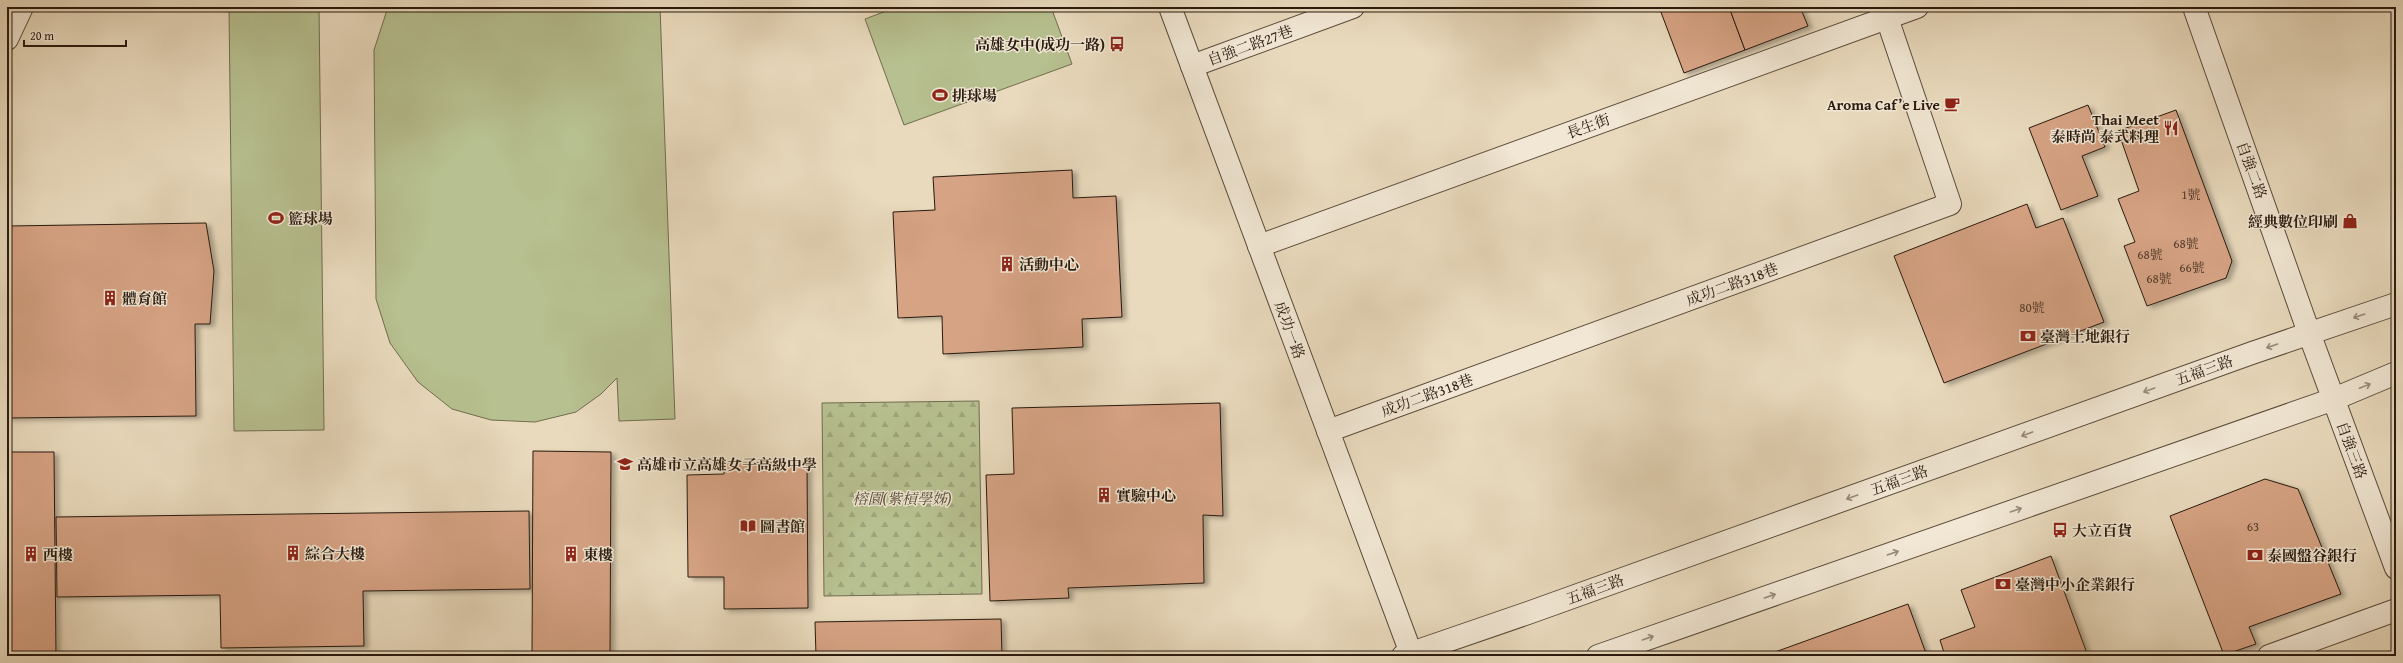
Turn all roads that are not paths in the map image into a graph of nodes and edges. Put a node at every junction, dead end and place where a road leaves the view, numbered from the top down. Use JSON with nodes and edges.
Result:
{"nodes":[{"id":1,"x":22,"y":7,"type":"edge"},
{"id":2,"x":1170,"y":7,"type":"edge"},
{"id":3,"x":1353,"y":7,"type":"edge"},
{"id":4,"x":1917,"y":7,"type":"edge"},
{"id":5,"x":2194,"y":7,"type":"edge"},
{"id":6,"x":1887,"y":18,"type":"junction"},
{"id":7,"x":7,"y":39,"type":"edge"},
{"id":8,"x":1192,"y":66,"type":"junction"},
{"id":9,"x":1259,"y":246,"type":"junction"},
{"id":10,"x":2396,"y":304,"type":"edge"},
{"id":11,"x":2309,"y":333,"type":"junction"},
{"id":12,"x":2396,"y":373,"type":"edge"},
{"id":13,"x":2334,"y":399,"type":"junction"},
{"id":14,"x":1328,"y":431,"type":"junction"},
{"id":15,"x":2396,"y":568,"type":"edge"},
{"id":16,"x":2396,"y":610,"type":"edge"},
{"id":17,"x":1408,"y":655,"type":"edge"},
{"id":18,"x":1598,"y":656,"type":"edge"},
{"id":19,"x":2269,"y":656,"type":"edge"}],
"edges":[{"from":1,"to":7,"type":"street"},
{"from":2,"to":8,"type":"street","name":"成功一路"},
{"from":3,"to":8,"type":"street","name":"自強二路27巷"},
{"from":4,"to":6,"type":"street","name":"長生街"},
{"from":5,"to":11,"type":"street","name":"自強二路"},
{"from":6,"to":9,"type":"street","name":"長生街"},
{"from":6,"to":14,"type":"street","name":"成功二路318巷"},
{"from":8,"to":9,"type":"street","name":"成功一路"},
{"from":9,"to":14,"type":"street","name":"成功一路"},
{"from":10,"to":11,"type":"street","name":"五福三路","one_way":true},
{"from":11,"to":13,"type":"street","name":"自強三路"},
{"from":11,"to":17,"type":"street","name":"五福三路","one_way":true},
{"from":13,"to":12,"type":"street","one_way":true},
{"from":13,"to":15,"type":"street","name":"自強三路"},
{"from":18,"to":13,"type":"street","one_way":true},
{"from":14,"to":17,"type":"street","name":"成功一路"},
{"from":16,"to":19,"type":"street"}]}
